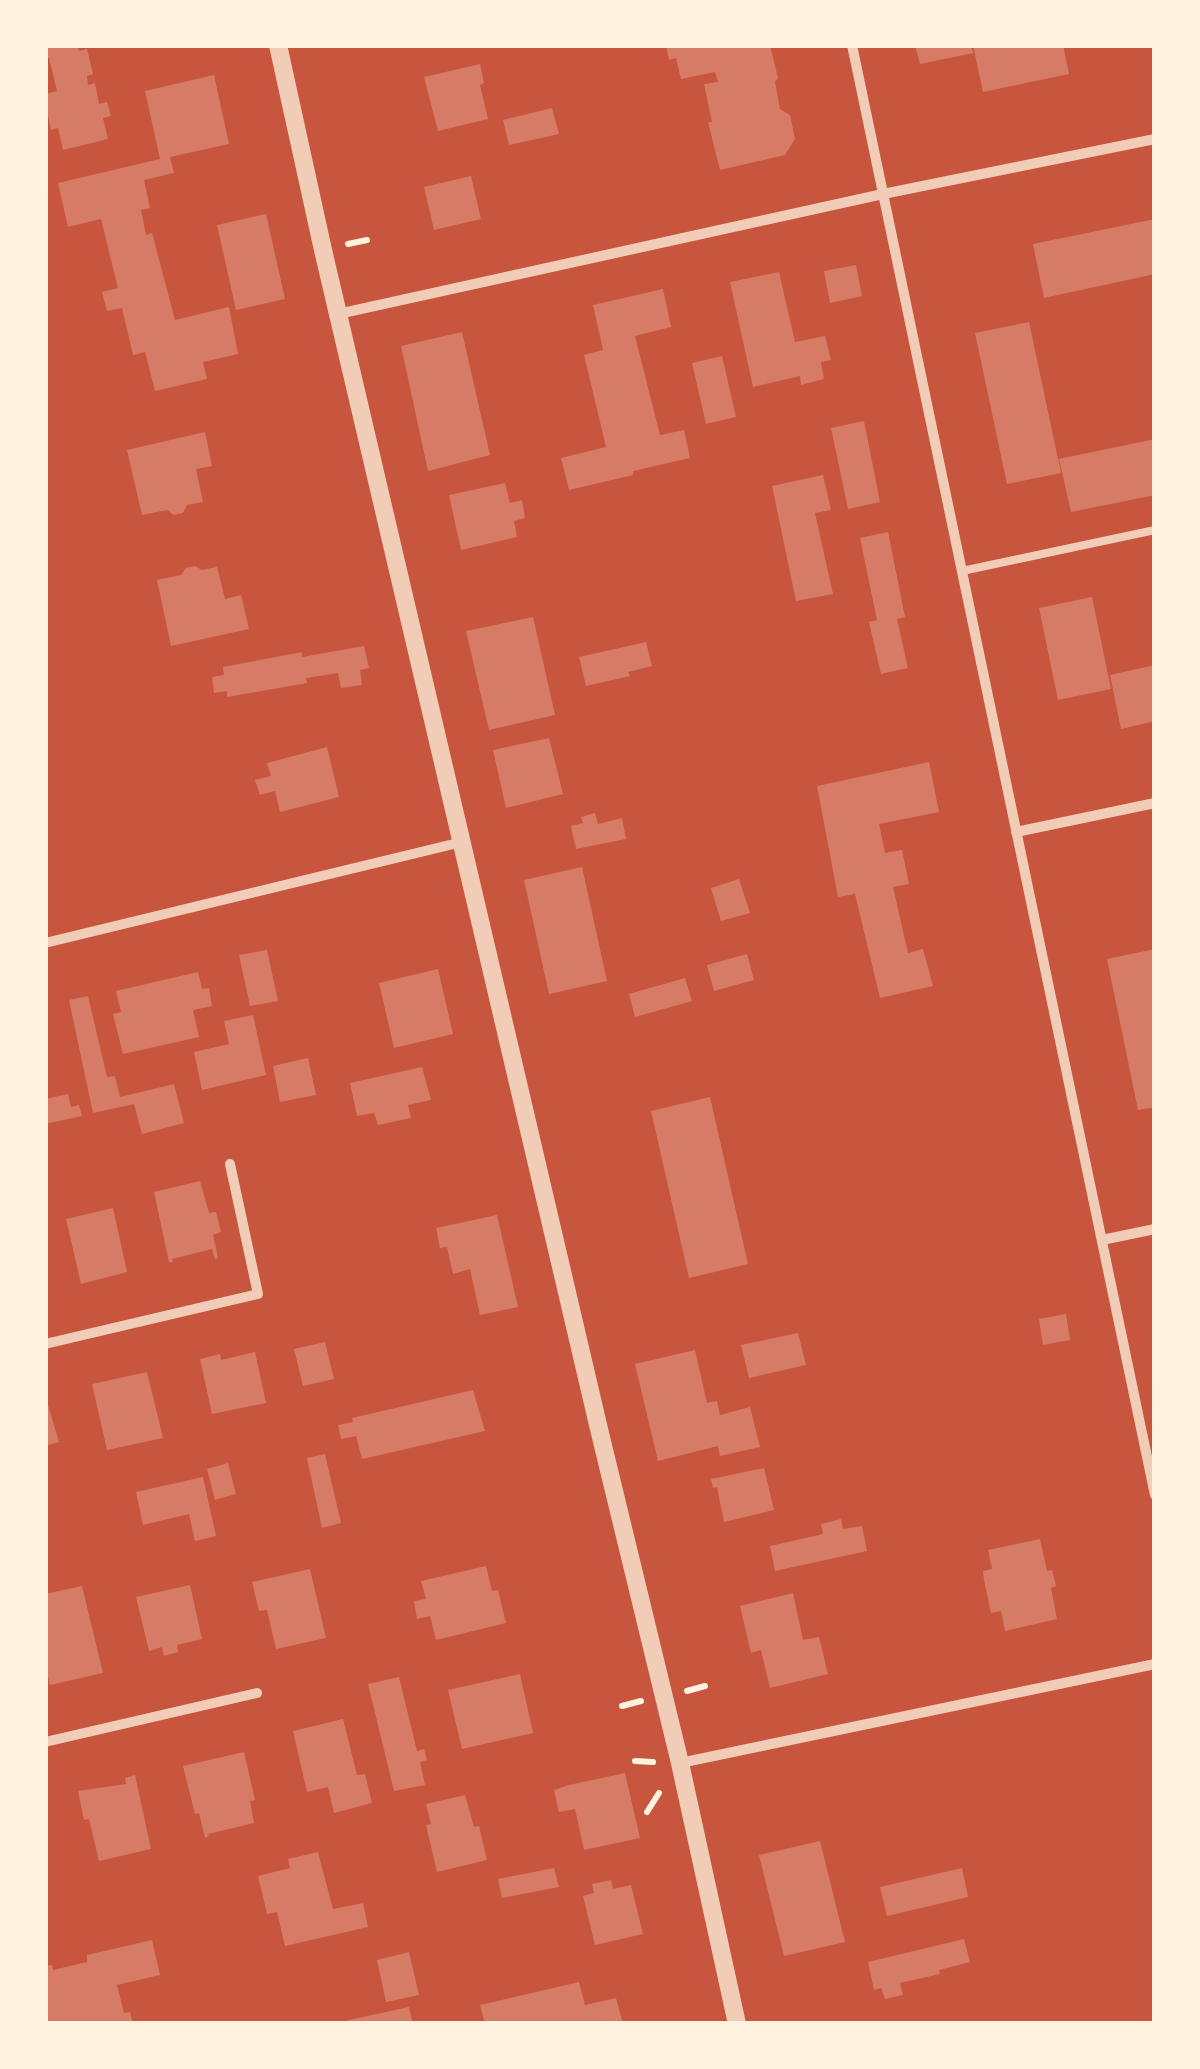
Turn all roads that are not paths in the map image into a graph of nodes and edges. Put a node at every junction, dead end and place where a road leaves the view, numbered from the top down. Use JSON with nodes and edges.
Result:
{"nodes":[{"id":1,"x":278,"y":45,"type":"edge"},
{"id":2,"x":852,"y":45,"type":"edge"},
{"id":3,"x":1155,"y":140,"type":"edge"},
{"id":4,"x":883,"y":194,"type":"junction"},
{"id":5,"x":338,"y":314,"type":"junction"},
{"id":6,"x":1155,"y":530,"type":"edge"},
{"id":7,"x":962,"y":571,"type":"junction"},
{"id":8,"x":1155,"y":802,"type":"edge"},
{"id":9,"x":1016,"y":832,"type":"junction"},
{"id":10,"x":462,"y":842,"type":"junction"},
{"id":11,"x":45,"y":943,"type":"edge"},
{"id":12,"x":230,"y":1164,"type":"dead end"},
{"id":13,"x":1155,"y":1229,"type":"edge"},
{"id":14,"x":1102,"y":1240,"type":"junction"},
{"id":15,"x":45,"y":1344,"type":"edge"},
{"id":16,"x":1155,"y":1495,"type":"edge"},
{"id":17,"x":1155,"y":1664,"type":"edge"},
{"id":18,"x":257,"y":1693,"type":"dead end"},
{"id":19,"x":45,"y":1742,"type":"edge"},
{"id":20,"x":680,"y":1763,"type":"junction"},
{"id":21,"x":737,"y":2024,"type":"edge"}],
"edges":[{"from":1,"to":5,"type":"street"},
{"from":2,"to":4,"type":"street"},
{"from":3,"to":4,"type":"street"},
{"from":4,"to":5,"type":"street"},
{"from":4,"to":7,"type":"street"},
{"from":5,"to":10,"type":"street"},
{"from":6,"to":7,"type":"lane"},
{"from":7,"to":9,"type":"street"},
{"from":8,"to":9,"type":"street"},
{"from":9,"to":14,"type":"street"},
{"from":10,"to":11,"type":"street"},
{"from":10,"to":20,"type":"street"},
{"from":12,"to":15,"type":"street"},
{"from":13,"to":14,"type":"street"},
{"from":14,"to":16,"type":"street"},
{"from":17,"to":20,"type":"street"},
{"from":18,"to":19,"type":"street"},
{"from":20,"to":21,"type":"street"}]}
